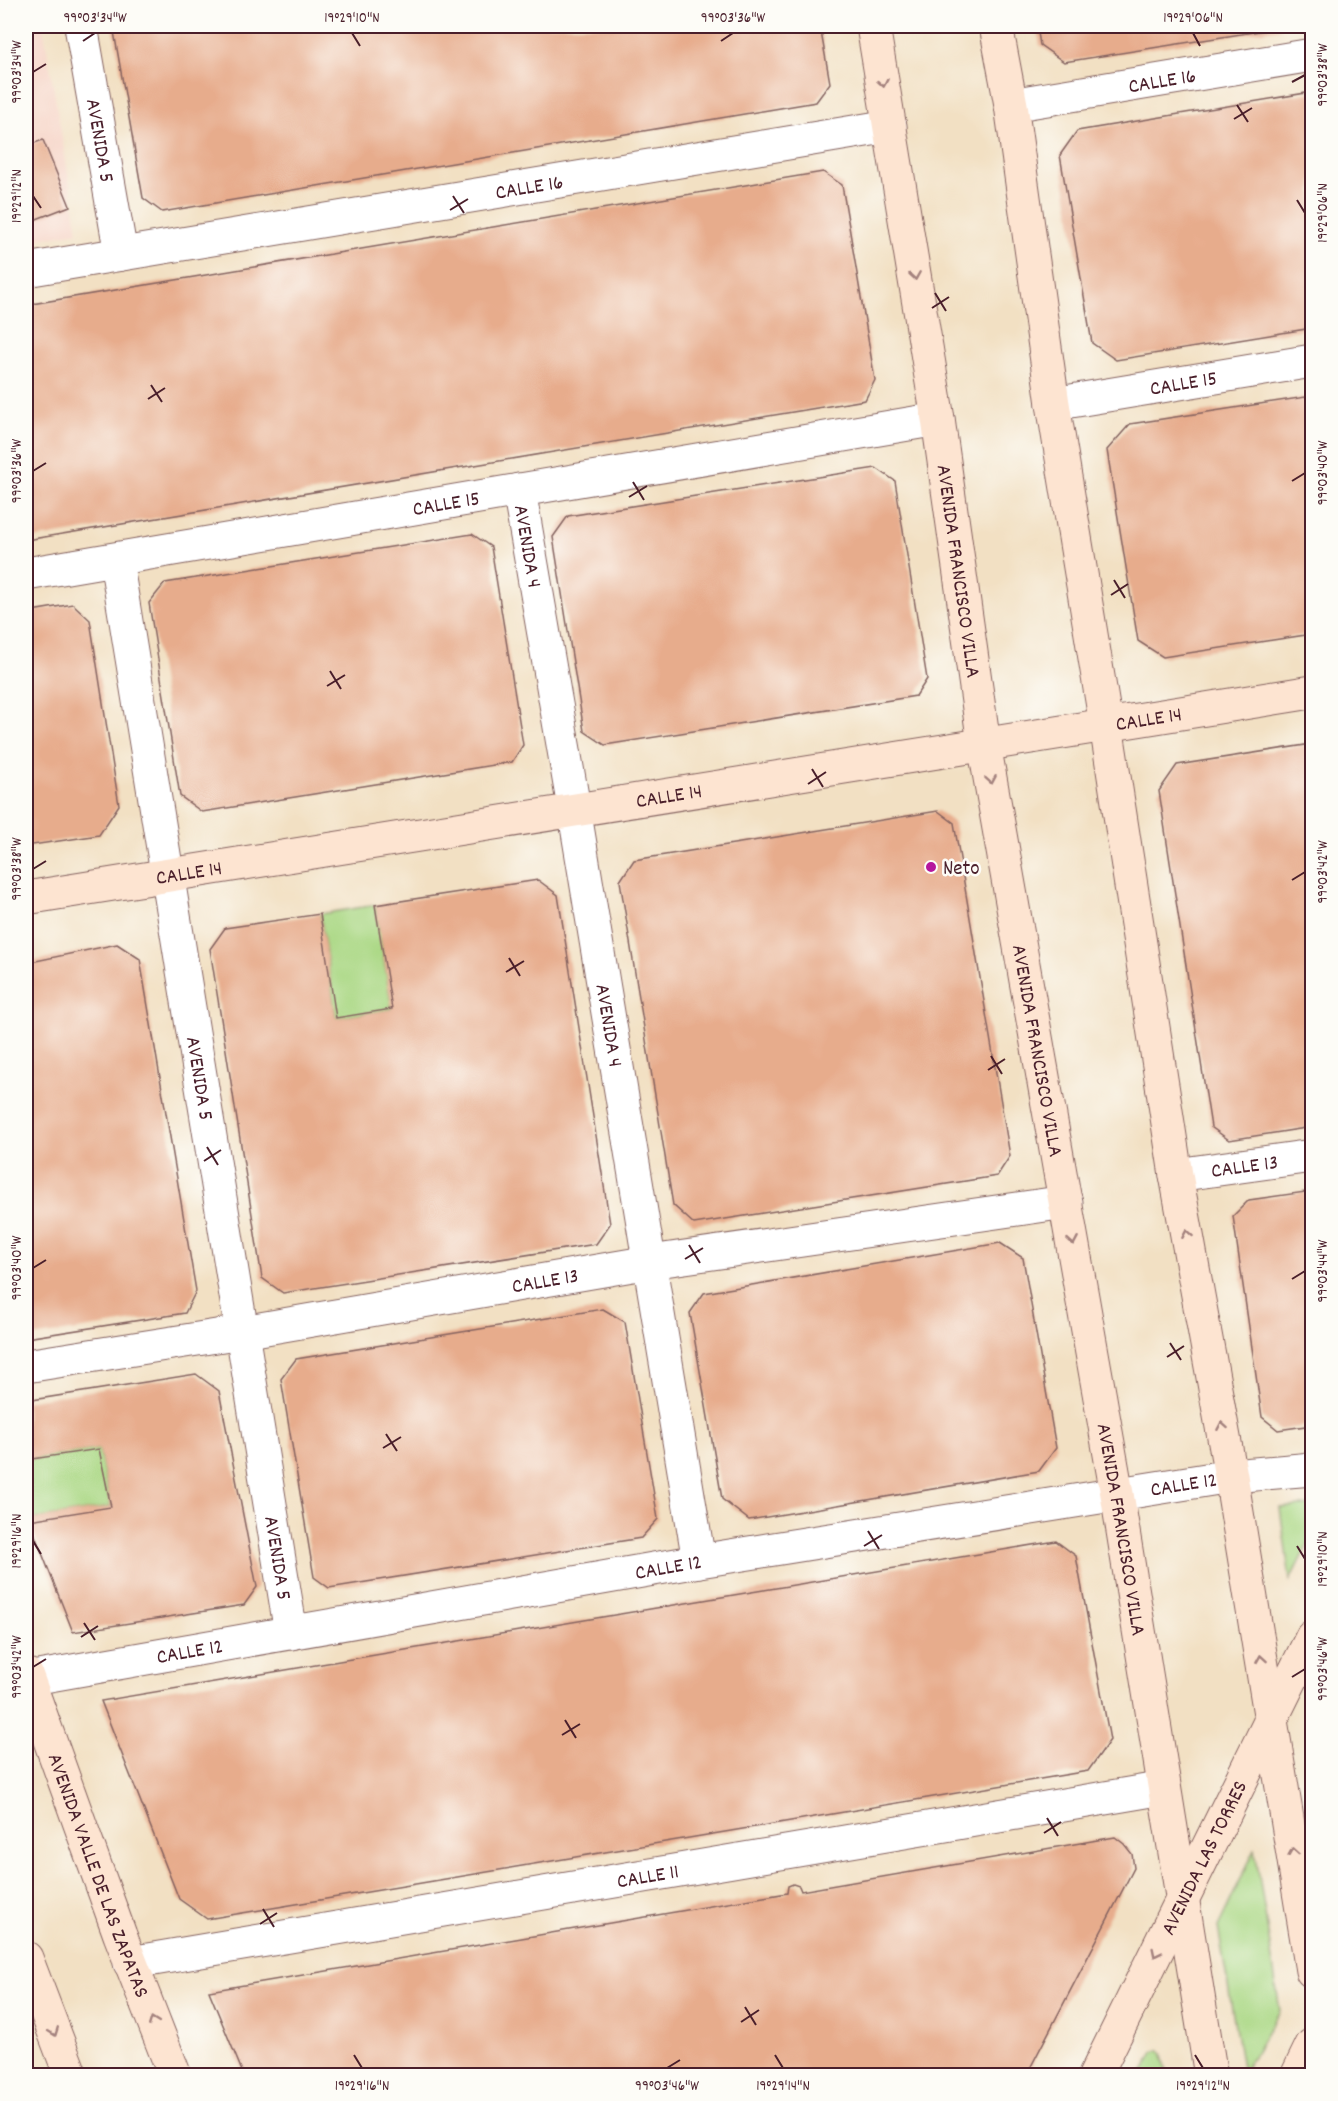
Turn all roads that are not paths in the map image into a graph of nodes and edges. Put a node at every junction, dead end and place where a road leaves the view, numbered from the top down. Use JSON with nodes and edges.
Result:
{"nodes":[{"id":1,"x":81,"y":26,"type":"edge"},
{"id":2,"x":873,"y":26,"type":"edge"},
{"id":3,"x":996,"y":26,"type":"edge"},
{"id":4,"x":1312,"y":55,"type":"edge"},
{"id":5,"x":1011,"y":105,"type":"junction"},
{"id":6,"x":890,"y":126,"type":"junction"},
{"id":7,"x":121,"y":254,"type":"junction"},
{"id":8,"x":26,"y":270,"type":"edge"},
{"id":9,"x":1312,"y":361,"type":"edge"},
{"id":10,"x":1053,"y":404,"type":"junction"},
{"id":11,"x":938,"y":419,"type":"junction"},
{"id":12,"x":519,"y":490,"type":"junction"},
{"id":13,"x":116,"y":560,"type":"junction"},
{"id":14,"x":26,"y":574,"type":"edge"},
{"id":15,"x":1312,"y":692,"type":"edge"},
{"id":16,"x":1106,"y":725,"type":"junction"},
{"id":17,"x":984,"y":744,"type":"junction"},
{"id":18,"x":574,"y":808,"type":"junction"},
{"id":19,"x":167,"y":876,"type":"junction"},
{"id":20,"x":26,"y":898,"type":"edge"},
{"id":21,"x":1312,"y":1156,"type":"edge"},
{"id":22,"x":1176,"y":1175,"type":"junction"},
{"id":23,"x":1066,"y":1202,"type":"junction"},
{"id":24,"x":650,"y":1262,"type":"junction"},
{"id":25,"x":242,"y":1332,"type":"junction"},
{"id":26,"x":26,"y":1366,"type":"edge"},
{"id":27,"x":1312,"y":1469,"type":"edge"},
{"id":28,"x":1231,"y":1476,"type":"junction"},
{"id":29,"x":1117,"y":1494,"type":"junction"},
{"id":30,"x":699,"y":1561,"type":"junction"},
{"id":31,"x":291,"y":1633,"type":"junction"},
{"id":32,"x":1312,"y":1637,"type":"edge"},
{"id":33,"x":26,"y":1677,"type":"edge"},
{"id":34,"x":1271,"y":1721,"type":"junction"},
{"id":35,"x":1164,"y":1788,"type":"junction"},
{"id":36,"x":1182,"y":1900,"type":"junction"},
{"id":37,"x":26,"y":1958,"type":"edge"},
{"id":38,"x":130,"y":1963,"type":"junction"},
{"id":39,"x":1312,"y":1971,"type":"edge"},
{"id":40,"x":1312,"y":2045,"type":"edge"},
{"id":41,"x":71,"y":2076,"type":"edge"},
{"id":42,"x":175,"y":2076,"type":"edge"},
{"id":43,"x":1095,"y":2076,"type":"edge"},
{"id":44,"x":1211,"y":2076,"type":"edge"},
{"id":45,"x":1297,"y":2076,"type":"edge"}],
"edges":[{"from":1,"to":7,"type":"street","name":"AVENIDA 5"},
{"from":2,"to":6,"type":"main road","name":"AVENIDA FRANCISCO VILLA","one_way":true},
{"from":3,"to":5,"type":"main road"},
{"from":4,"to":5,"type":"street","name":"CALLE 16"},
{"from":5,"to":10,"type":"main road"},
{"from":6,"to":7,"type":"street","name":"CALLE 16"},
{"from":6,"to":11,"type":"main road","name":"AVENIDA FRANCISCO VILLA","one_way":true},
{"from":7,"to":8,"type":"street","name":"CALLE 16"},
{"from":9,"to":10,"type":"street","name":"CALLE 15"},
{"from":10,"to":16,"type":"main road"},
{"from":11,"to":12,"type":"street","name":"CALLE 15"},
{"from":11,"to":17,"type":"main road","name":"AVENIDA FRANCISCO VILLA"},
{"from":12,"to":13,"type":"street","name":"CALLE 15"},
{"from":12,"to":18,"type":"street","name":"AVENIDA 4"},
{"from":13,"to":14,"type":"street","name":"CALLE 15"},
{"from":13,"to":19,"type":"street","name":"AVENIDA 5"},
{"from":15,"to":16,"type":"main road","name":"CALLE 14"},
{"from":16,"to":17,"type":"main road","name":"CALLE 14"},
{"from":16,"to":22,"type":"main road"},
{"from":17,"to":18,"type":"main road","name":"CALLE 14"},
{"from":17,"to":23,"type":"main road","name":"AVENIDA FRANCISCO VILLA","one_way":true},
{"from":18,"to":19,"type":"main road","name":"CALLE 14"},
{"from":18,"to":24,"type":"street","name":"AVENIDA 4"},
{"from":19,"to":20,"type":"main road","name":"CALLE 14"},
{"from":19,"to":25,"type":"street","name":"AVENIDA 5"},
{"from":21,"to":22,"type":"street","name":"CALLE 13"},
{"from":28,"to":22,"type":"main road","one_way":true},
{"from":23,"to":24,"type":"street","name":"CALLE 13"},
{"from":23,"to":29,"type":"main road","name":"AVENIDA FRANCISCO VILLA","one_way":true},
{"from":24,"to":25,"type":"street","name":"CALLE 13"},
{"from":24,"to":30,"type":"street","name":"AVENIDA 4"},
{"from":25,"to":26,"type":"street","name":"CALLE 13"},
{"from":25,"to":31,"type":"street","name":"AVENIDA 5"},
{"from":27,"to":28,"type":"street","name":"CALLE 12"},
{"from":28,"to":29,"type":"street","name":"CALLE 12"},
{"from":34,"to":28,"type":"main road","one_way":true},
{"from":29,"to":30,"type":"street","name":"CALLE 12"},
{"from":29,"to":35,"type":"main road","name":"AVENIDA FRANCISCO VILLA"},
{"from":30,"to":31,"type":"street","name":"CALLE 12"},
{"from":31,"to":33,"type":"street","name":"CALLE 12"},
{"from":32,"to":34,"type":"main road","name":"AVENIDA LAS TORRES"},
{"from":33,"to":38,"type":"main road","name":"AVENIDA VALLE DE LAS ZAPATAS"},
{"from":34,"to":36,"type":"main road","name":"AVENIDA LAS TORRES"},
{"from":39,"to":34,"type":"main road","one_way":true},
{"from":35,"to":36,"type":"main road","name":"AVENIDA FRANCISCO VILLA"},
{"from":35,"to":38,"type":"street","name":"CALLE 11"},
{"from":36,"to":43,"type":"main road","name":"AVENIDA LAS TORRES","one_way":true},
{"from":36,"to":44,"type":"main road","name":"AVENIDA FRANCISCO VILLA"},
{"from":37,"to":41,"type":"main road","one_way":true},
{"from":42,"to":38,"type":"main road","name":"AVENIDA VALLE DE LAS ZAPATAS","one_way":true},
{"from":40,"to":45,"type":"main road"}]}
